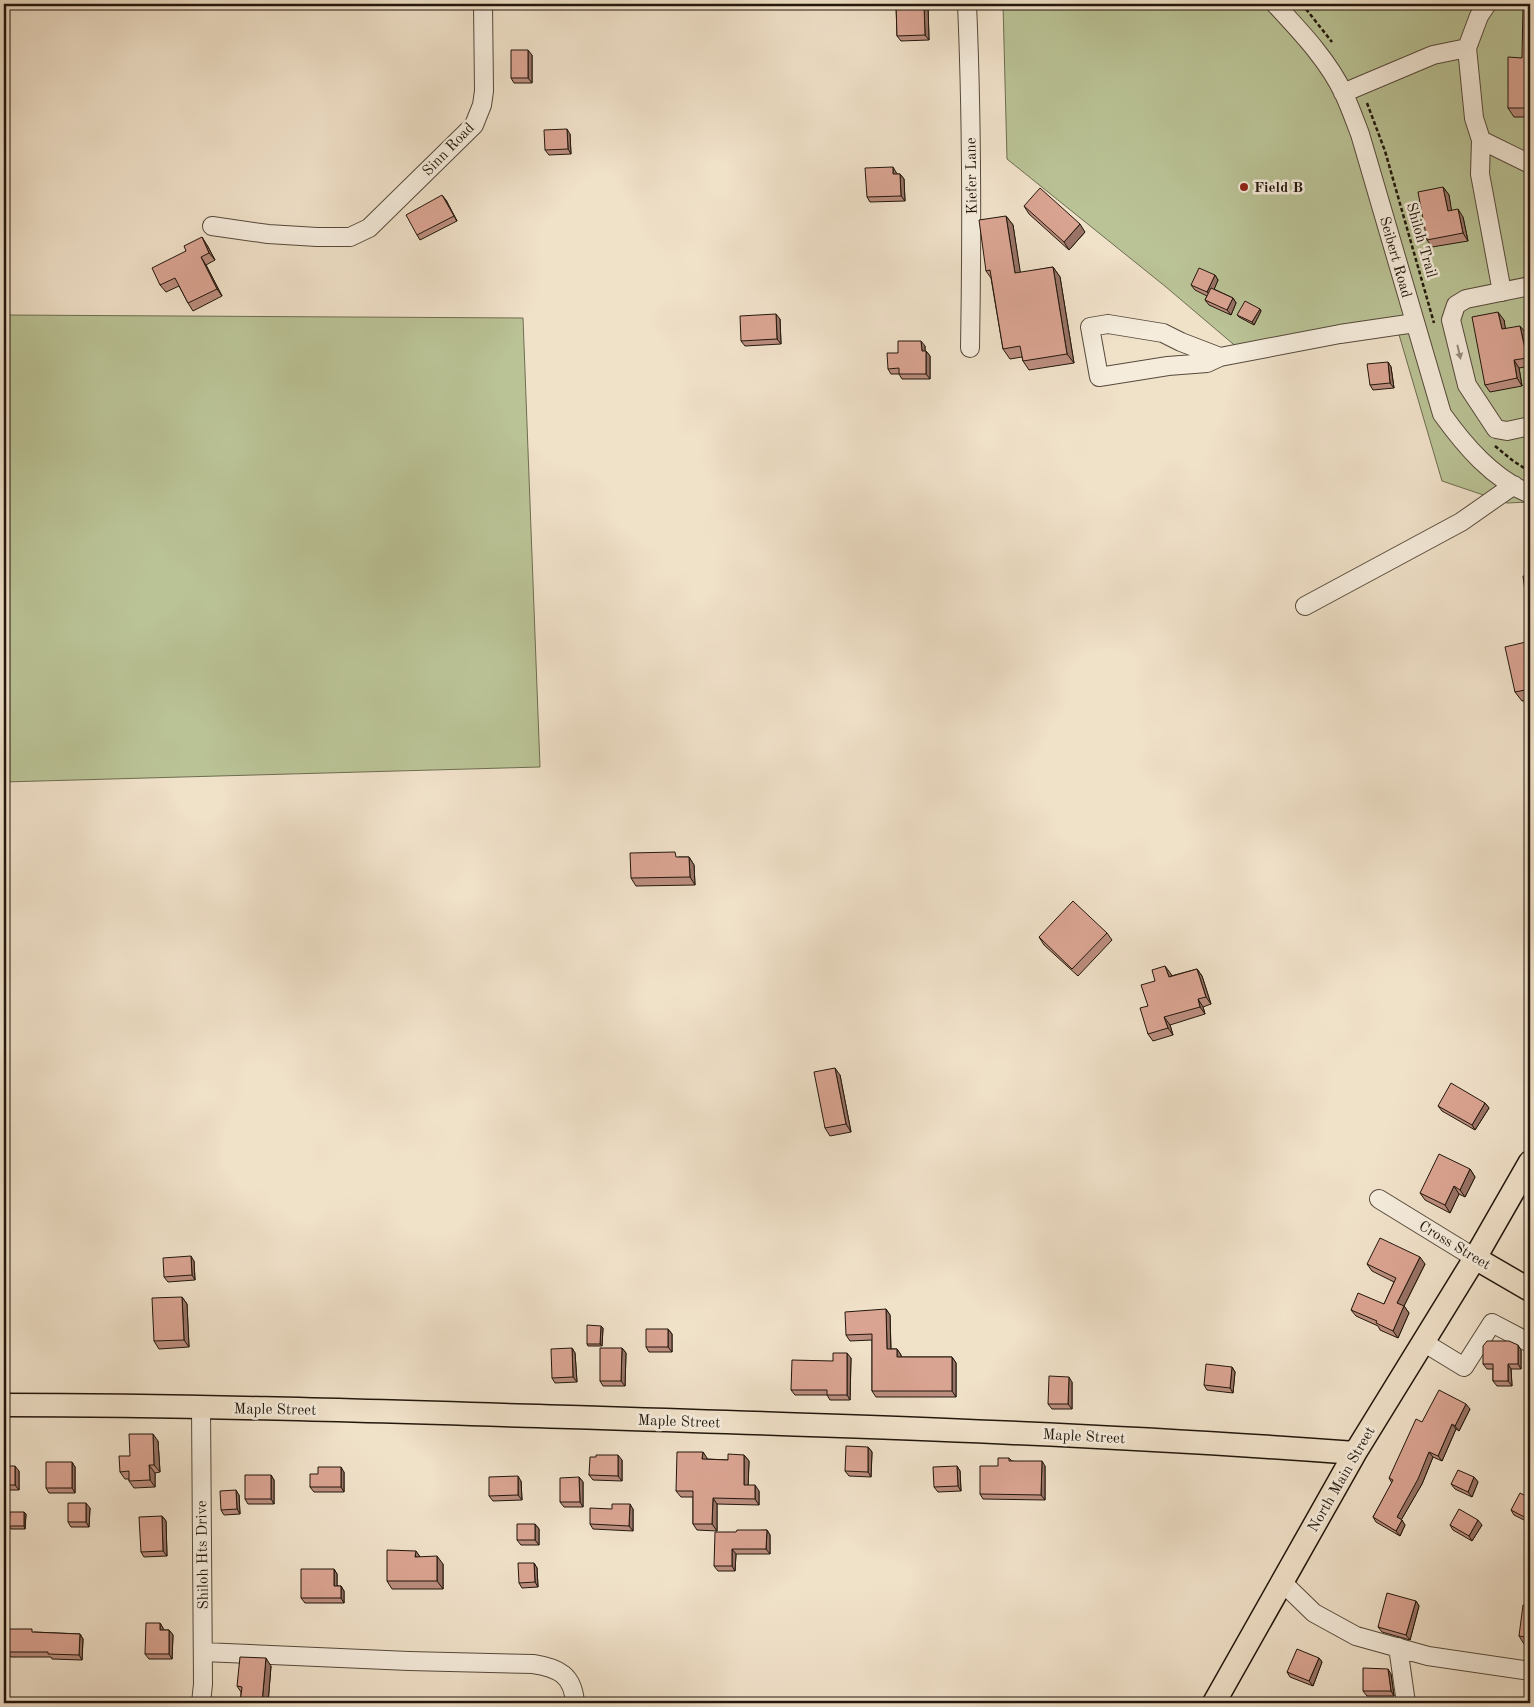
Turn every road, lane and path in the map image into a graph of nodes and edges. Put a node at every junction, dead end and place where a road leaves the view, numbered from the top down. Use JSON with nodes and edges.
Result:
{"nodes":[{"id":1,"x":482,"y":4,"type":"edge"},
{"id":2,"x":967,"y":4,"type":"edge"},
{"id":3,"x":1275,"y":4,"type":"edge"},
{"id":4,"x":1302,"y":4,"type":"edge"},
{"id":5,"x":1487,"y":4,"type":"edge"},
{"id":6,"x":1332,"y":42,"type":"dead end"},
{"id":7,"x":1467,"y":48,"type":"junction"},
{"id":8,"x":1352,"y":90,"type":"junction"},
{"id":9,"x":1482,"y":140,"type":"junction"},
{"id":10,"x":1530,"y":164,"type":"edge"},
{"id":11,"x":212,"y":226,"type":"dead end"},
{"id":12,"x":1530,"y":286,"type":"edge"},
{"id":13,"x":1502,"y":292,"type":"junction"},
{"id":14,"x":1443,"y":322,"type":"junction"},
{"id":15,"x":1415,"y":323,"type":"junction"},
{"id":16,"x":970,"y":348,"type":"dead end"},
{"id":17,"x":1220,"y":357,"type":"junction"},
{"id":18,"x":1530,"y":426,"type":"edge"},
{"id":19,"x":1491,"y":442,"type":"dead end"},
{"id":20,"x":1530,"y":472,"type":"edge"},
{"id":21,"x":1514,"y":485,"type":"junction"},
{"id":22,"x":1530,"y":494,"type":"edge"},
{"id":23,"x":1305,"y":606,"type":"dead end"},
{"id":24,"x":1530,"y":1162,"type":"edge"},
{"id":25,"x":1524,"y":1189,"type":"edge"},
{"id":26,"x":1379,"y":1199,"type":"dead end"},
{"id":27,"x":1476,"y":1258,"type":"junction"},
{"id":28,"x":1530,"y":1290,"type":"edge"},
{"id":29,"x":1423,"y":1342,"type":"junction"},
{"id":30,"x":1530,"y":1343,"type":"edge"},
{"id":31,"x":4,"y":1405,"type":"edge"},
{"id":32,"x":201,"y":1407,"type":"junction"},
{"id":33,"x":1354,"y":1453,"type":"junction"},
{"id":34,"x":1282,"y":1582,"type":"junction"},
{"id":35,"x":1398,"y":1647,"type":"junction"},
{"id":36,"x":203,"y":1652,"type":"junction"},
{"id":37,"x":1530,"y":1671,"type":"edge"},
{"id":38,"x":201,"y":1703,"type":"edge"},
{"id":39,"x":575,"y":1703,"type":"edge"},
{"id":40,"x":1214,"y":1703,"type":"edge"},
{"id":41,"x":1406,"y":1703,"type":"edge"}],
"edges":[{"from":1,"to":11,"type":"street","name":"Sinn Road"},
{"from":2,"to":16,"type":"street","name":"Kiefer Lane"},
{"from":3,"to":8,"type":"street","name":"Seibert Road"},
{"from":4,"to":6,"type":"path"},
{"from":5,"to":7,"type":"street"},
{"from":7,"to":8,"type":"street"},
{"from":7,"to":9,"type":"street"},
{"from":8,"to":14,"type":"path","name":"Shiloh Trail"},
{"from":8,"to":15,"type":"street","name":"Seibert Road"},
{"from":9,"to":10,"type":"street"},
{"from":9,"to":13,"type":"street"},
{"from":12,"to":13,"type":"street"},
{"from":13,"to":14,"type":"street"},
{"from":14,"to":18,"type":"street","one_way":true},
{"from":15,"to":17,"type":"street"},
{"from":15,"to":21,"type":"street","name":"Seibert Road"},
{"from":17,"to":17,"type":"street"},
{"from":19,"to":20,"type":"path"},
{"from":21,"to":22,"type":"street","name":"Seibert Road"},
{"from":21,"to":23,"type":"street"},
{"from":24,"to":25,"type":"main road","name":"North Main Street"},
{"from":25,"to":27,"type":"main road","name":"North Main Street"},
{"from":26,"to":27,"type":"street","name":"Cross Street"},
{"from":27,"to":28,"type":"main road","name":"Cross Street"},
{"from":27,"to":29,"type":"main road","name":"North Main Street"},
{"from":29,"to":30,"type":"street"},
{"from":29,"to":33,"type":"main road","name":"North Main Street"},
{"from":31,"to":32,"type":"main road","name":"Maple Street"},
{"from":32,"to":33,"type":"main road","name":"Maple Street"},
{"from":32,"to":36,"type":"street","name":"Shiloh Hts Drive"},
{"from":33,"to":34,"type":"main road","name":"North Main Street"},
{"from":34,"to":35,"type":"street"},
{"from":34,"to":40,"type":"main road","name":"North Main Street"},
{"from":35,"to":37,"type":"street"},
{"from":35,"to":41,"type":"street"},
{"from":36,"to":38,"type":"street","name":"Shiloh Hts Drive"},
{"from":36,"to":39,"type":"street"}]}
